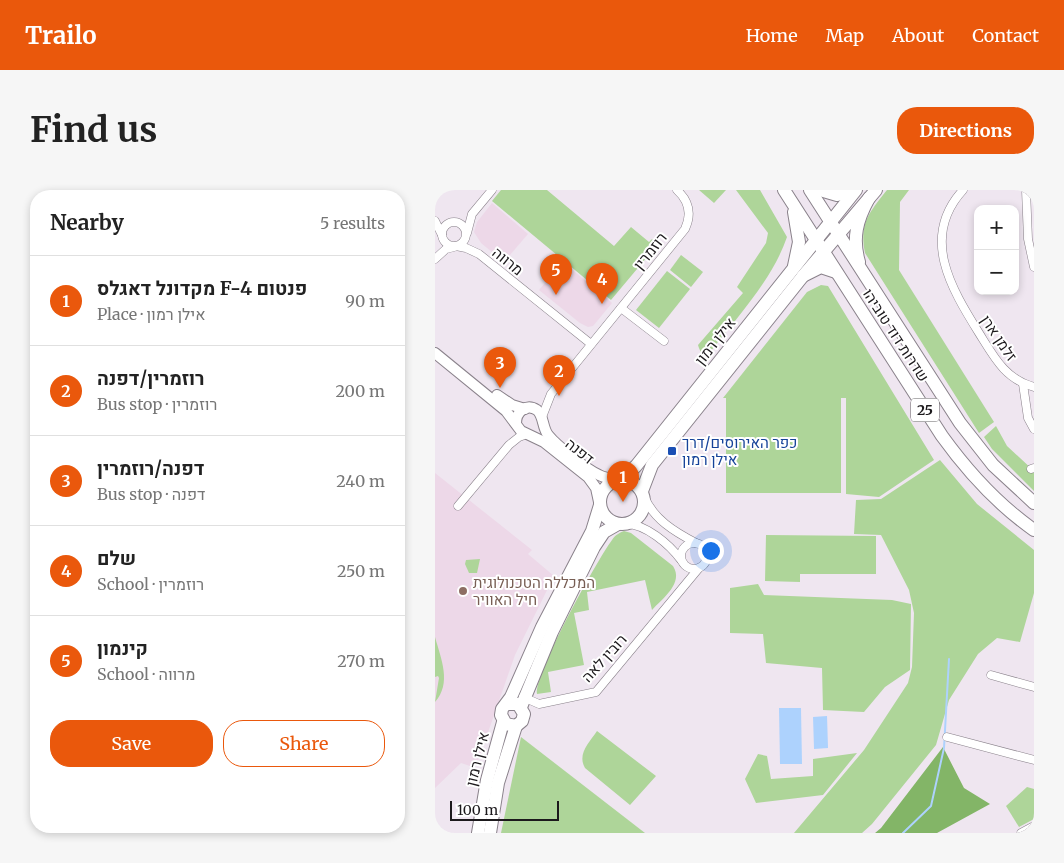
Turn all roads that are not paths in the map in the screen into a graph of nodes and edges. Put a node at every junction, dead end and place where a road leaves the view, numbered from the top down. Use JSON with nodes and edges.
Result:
{"nodes":[{"id":1,"x":491,"y":190,"type":"edge"},
{"id":2,"x":677,"y":190,"type":"edge"},
{"id":3,"x":810,"y":190,"type":"edge"},
{"id":4,"x":821,"y":190,"type":"edge"},
{"id":5,"x":851,"y":190,"type":"edge"},
{"id":6,"x":855,"y":190,"type":"edge"},
{"id":7,"x":963,"y":190,"type":"edge"},
{"id":8,"x":1026,"y":190,"type":"edge"},
{"id":9,"x":787,"y":194,"type":"edge"},
{"id":10,"x":872,"y":194,"type":"edge"},
{"id":11,"x":472,"y":214,"type":"junction"},
{"id":12,"x":435,"y":217,"type":"edge"},
{"id":13,"x":435,"y":221,"type":"edge"},
{"id":14,"x":830,"y":221,"type":"junction"},
{"id":15,"x":453,"y":222,"type":"junction"},
{"id":16,"x":838,"y":234,"type":"junction"},
{"id":17,"x":466,"y":235,"type":"junction"},
{"id":18,"x":443,"y":237,"type":"junction"},
{"id":19,"x":815,"y":239,"type":"junction"},
{"id":20,"x":455,"y":246,"type":"junction"},
{"id":21,"x":823,"y":251,"type":"junction"},
{"id":22,"x":479,"y":254,"type":"junction"},
{"id":23,"x":436,"y":257,"type":"edge"},
{"id":24,"x":794,"y":266,"type":"junction"},
{"id":25,"x":1034,"y":266,"type":"edge"},
{"id":26,"x":836,"y":272,"type":"junction"},
{"id":27,"x":862,"y":272,"type":"junction"},
{"id":28,"x":803,"y":276,"type":"junction"},
{"id":29,"x":621,"y":308,"type":"junction"},
{"id":30,"x":664,"y":341,"type":"dead end"},
{"id":31,"x":591,"y":344,"type":"junction"},
{"id":32,"x":435,"y":345,"type":"edge"},
{"id":33,"x":435,"y":353,"type":"edge"},
{"id":34,"x":1023,"y":384,"type":"junction"},
{"id":35,"x":1034,"y":387,"type":"edge"},
{"id":36,"x":551,"y":394,"type":"junction"},
{"id":37,"x":528,"y":408,"type":"junction"},
{"id":38,"x":542,"y":419,"type":"junction"},
{"id":39,"x":516,"y":424,"type":"junction"},
{"id":40,"x":1034,"y":429,"type":"edge"},
{"id":41,"x":528,"y":434,"type":"junction"},
{"id":42,"x":509,"y":446,"type":"junction"},
{"id":43,"x":620,"y":480,"type":"junction"},
{"id":44,"x":643,"y":494,"type":"junction"},
{"id":45,"x":600,"y":503,"type":"junction"},
{"id":46,"x":1034,"y":503,"type":"edge"},
{"id":47,"x":457,"y":506,"type":"dead end"},
{"id":48,"x":622,"y":524,"type":"junction"},
{"id":49,"x":1034,"y":530,"type":"edge"},
{"id":50,"x":696,"y":543,"type":"junction"},
{"id":51,"x":683,"y":563,"type":"junction"},
{"id":52,"x":699,"y":568,"type":"junction"},
{"id":53,"x":683,"y":586,"type":"junction"},
{"id":54,"x":991,"y":675,"type":"dead end"},
{"id":55,"x":1034,"y":687,"type":"edge"},
{"id":56,"x":522,"y":702,"type":"junction"},
{"id":57,"x":507,"y":704,"type":"junction"},
{"id":58,"x":509,"y":724,"type":"junction"},
{"id":59,"x":947,"y":737,"type":"dead end"},
{"id":60,"x":1034,"y":760,"type":"edge"},
{"id":61,"x":1034,"y":826,"type":"edge"},
{"id":62,"x":478,"y":833,"type":"edge"},
{"id":63,"x":490,"y":833,"type":"edge"},
{"id":64,"x":1021,"y":833,"type":"edge"}],
"edges":[{"from":1,"to":11,"type":"street"},
{"from":2,"to":29,"type":"street","name":"רוזמרין"},
{"from":3,"to":14,"type":"main road","name":"שדרות דוד טוביהו","number":"25"},
{"from":4,"to":5,"type":"main road"},
{"from":6,"to":14,"type":"main road","name":"אילן רמון"},
{"from":7,"to":34,"type":"street","name":"זלמן ארן"},
{"from":8,"to":25,"type":"street"},
{"from":9,"to":19,"type":"main road","name":"שדרות דוד טוביהו","number":"25"},
{"from":9,"to":24,"type":"main road"},
{"from":10,"to":16,"type":"main road","name":"אילן רמון"},
{"from":10,"to":27,"type":"main road"},
{"from":11,"to":15,"type":"street"},
{"from":11,"to":17,"type":"street"},
{"from":12,"to":15,"type":"street"},
{"from":13,"to":18,"type":"street"},
{"from":14,"to":16,"type":"main road","name":"שדרות דוד טוביהו","number":"25"},
{"from":14,"to":19,"type":"main road","name":"אילן רמון"},
{"from":15,"to":17,"type":"street"},
{"from":15,"to":18,"type":"street"},
{"from":16,"to":21,"type":"main road","name":"אילן רמון"},
{"from":16,"to":27,"type":"main road","name":"שדרות דוד טוביהו","number":"25"},
{"from":17,"to":20,"type":"street"},
{"from":17,"to":22,"type":"street","name":"מרווה"},
{"from":18,"to":20,"type":"street"},
{"from":18,"to":23,"type":"street"},
{"from":19,"to":21,"type":"main road","name":"שדרות דוד טוביהו","number":"25"},
{"from":19,"to":24,"type":"main road","name":"אילן רמון"},
{"from":20,"to":22,"type":"street","name":"מרווה"},
{"from":20,"to":23,"type":"street"},
{"from":21,"to":26,"type":"main road","name":"שדרות דוד טוביהו","number":"25"},
{"from":21,"to":28,"type":"main road","name":"אילן רמון"},
{"from":22,"to":31,"type":"street","name":"מרווה"},
{"from":24,"to":43,"type":"main road","name":"אילן רמון"},
{"from":26,"to":28,"type":"main road"},
{"from":26,"to":49,"type":"main road","name":"שדרות דוד טוביהו","number":"25"},
{"from":27,"to":46,"type":"main road","name":"שדרות דוד טוביהו","number":"25"},
{"from":28,"to":44,"type":"main road","name":"אילן רמון"},
{"from":29,"to":30,"type":"street"},
{"from":29,"to":31,"type":"street","name":"רוזמרין"},
{"from":31,"to":36,"type":"street","name":"רוזמרין"},
{"from":32,"to":37,"type":"street"},
{"from":33,"to":39,"type":"street"},
{"from":34,"to":35,"type":"street","name":"זלמן ארן"},
{"from":34,"to":40,"type":"street"},
{"from":36,"to":37,"type":"street","name":"רוזמרין"},
{"from":36,"to":38,"type":"street","name":"רוזמרין"},
{"from":37,"to":38,"type":"street"},
{"from":37,"to":39,"type":"street"},
{"from":38,"to":41,"type":"street"},
{"from":38,"to":43,"type":"street","name":"דפנה"},
{"from":39,"to":41,"type":"street"},
{"from":39,"to":42,"type":"street"},
{"from":41,"to":42,"type":"street"},
{"from":41,"to":45,"type":"street","name":"דפנה"},
{"from":42,"to":47,"type":"street"},
{"from":43,"to":44,"type":"main road"},
{"from":43,"to":45,"type":"main road"},
{"from":44,"to":48,"type":"main road"},
{"from":44,"to":50,"type":"street"},
{"from":45,"to":48,"type":"main road"},
{"from":45,"to":57,"type":"main road"},
{"from":48,"to":51,"type":"street"},
{"from":48,"to":56,"type":"main road"},
{"from":50,"to":51,"type":"street"},
{"from":50,"to":52,"type":"street"},
{"from":51,"to":52,"type":"street"},
{"from":51,"to":53,"type":"street"},
{"from":52,"to":53,"type":"street","name":"רובין לאה"},
{"from":53,"to":56,"type":"street","name":"רובין לאה"},
{"from":54,"to":55,"type":"street"},
{"from":56,"to":57,"type":"main road"},
{"from":56,"to":58,"type":"main road"},
{"from":57,"to":58,"type":"main road"},
{"from":58,"to":62,"type":"main road","name":"אילן רמון"},
{"from":58,"to":63,"type":"main road","name":"אילן רמון"},
{"from":59,"to":60,"type":"street"},
{"from":61,"to":64,"type":"street"}]}
